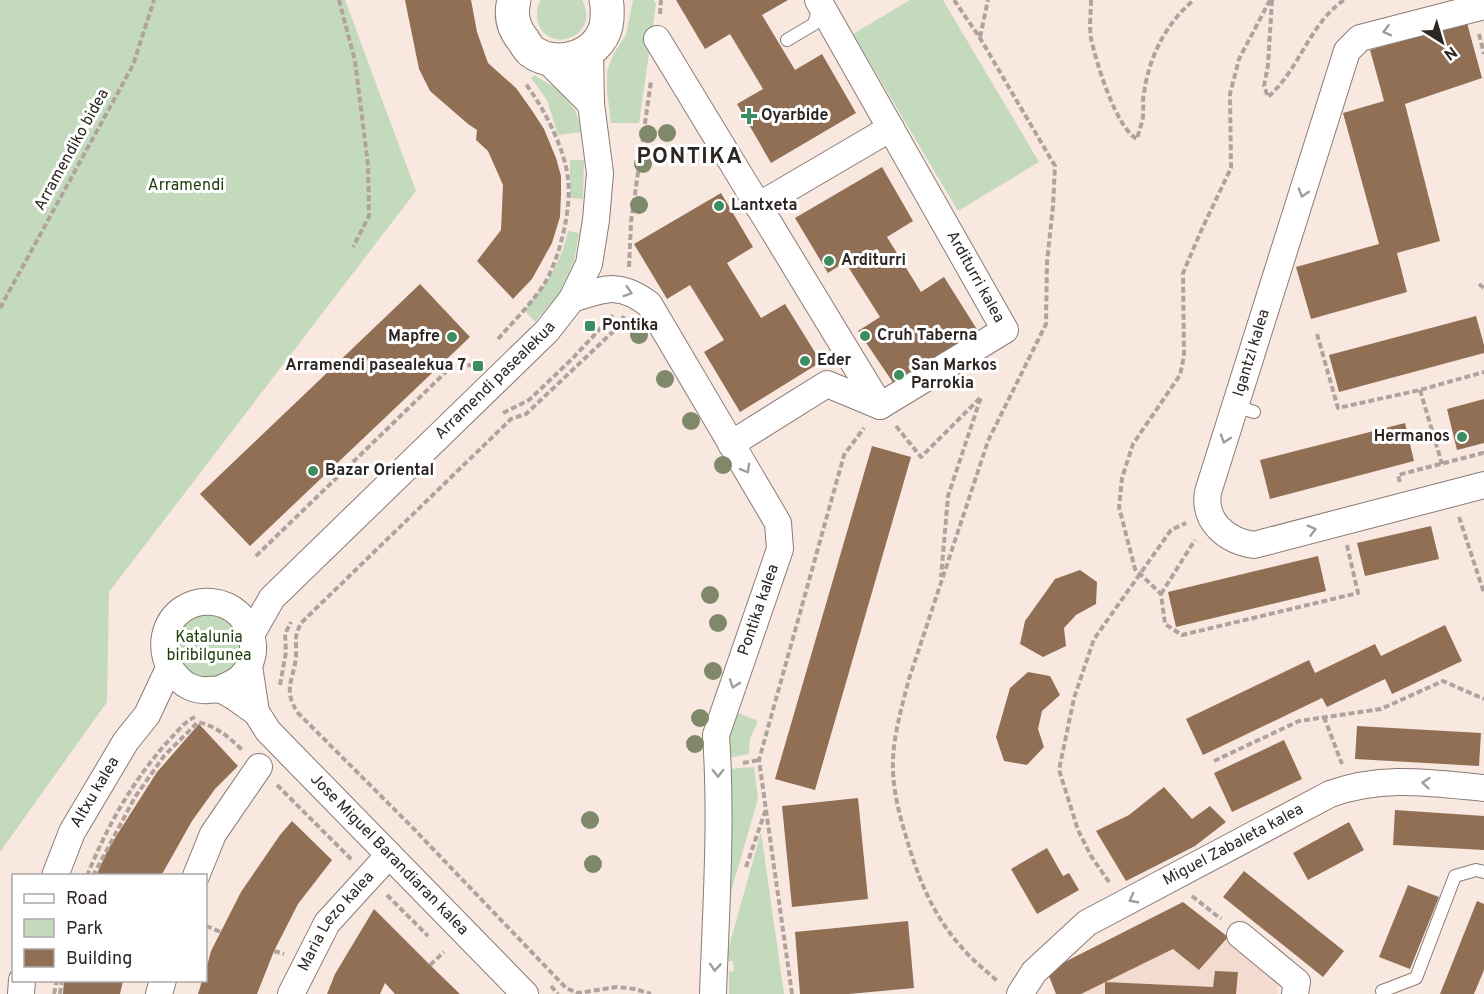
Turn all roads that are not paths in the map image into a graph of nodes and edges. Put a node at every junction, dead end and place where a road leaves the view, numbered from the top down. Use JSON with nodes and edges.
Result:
{"nodes":[{"id":1,"x":513,"y":1,"type":"edge"},
{"id":2,"x":820,"y":1,"type":"edge"},
{"id":3,"x":610,"y":6,"type":"edge"},
{"id":4,"x":1484,"y":6,"type":"edge"},
{"id":5,"x":657,"y":39,"type":"dead end"},
{"id":6,"x":787,"y":40,"type":"dead end"},
{"id":7,"x":590,"y":50,"type":"junction"},
{"id":8,"x":533,"y":68,"type":"junction"},
{"id":9,"x":591,"y":104,"type":"junction"},
{"id":10,"x":891,"y":128,"type":"junction"},
{"id":11,"x":758,"y":206,"type":"junction"},
{"id":12,"x":572,"y":299,"type":"junction"},
{"id":13,"x":880,"y":406,"type":"junction"},
{"id":14,"x":731,"y":444,"type":"junction"},
{"id":15,"x":1484,"y":485,"type":"edge"},
{"id":16,"x":272,"y":598,"type":"junction"},
{"id":17,"x":232,"y":608,"type":"junction"},
{"id":18,"x":252,"y":633,"type":"junction"},
{"id":19,"x":249,"y":666,"type":"junction"},
{"id":20,"x":170,"y":668,"type":"junction"},
{"id":21,"x":212,"y":690,"type":"junction"},
{"id":22,"x":256,"y":712,"type":"junction"},
{"id":23,"x":147,"y":715,"type":"junction"},
{"id":24,"x":259,"y":766,"type":"road end"},
{"id":25,"x":1484,"y":788,"type":"edge"},
{"id":26,"x":389,"y":855,"type":"junction"},
{"id":27,"x":1484,"y":872,"type":"edge"},
{"id":28,"x":56,"y":874,"type":"edge"},
{"id":29,"x":197,"y":874,"type":"edge"},
{"id":30,"x":1240,"y":935,"type":"road end"},
{"id":31,"x":1012,"y":991,"type":"edge"},
{"id":32,"x":1382,"y":991,"type":"dead end"},
{"id":33,"x":291,"y":994,"type":"edge"},
{"id":34,"x":525,"y":994,"type":"edge"},
{"id":35,"x":713,"y":994,"type":"edge"},
{"id":36,"x":1296,"y":994,"type":"edge"}],
"edges":[{"from":1,"to":8,"type":"street"},
{"from":2,"to":6,"type":"lane"},
{"from":2,"to":10,"type":"street","name":"Arditurri kalea"},
{"from":3,"to":7,"type":"street"},
{"from":4,"to":15,"type":"street","name":"Igantzi kalea","one_way":true},
{"from":5,"to":11,"type":"street"},
{"from":7,"to":8,"type":"street"},
{"from":7,"to":9,"type":"street","name":"Arramendi pasealekua"},
{"from":8,"to":9,"type":"street"},
{"from":9,"to":12,"type":"street","name":"Arramendi pasealekua"},
{"from":10,"to":11,"type":"street"},
{"from":10,"to":13,"type":"street","name":"Arditurri kalea"},
{"from":11,"to":13,"type":"street"},
{"from":12,"to":14,"type":"street","name":"Pontika kalea","one_way":true},
{"from":12,"to":16,"type":"street","name":"Arramendi pasealekua"},
{"from":13,"to":14,"type":"street"},
{"from":14,"to":35,"type":"street","name":"Pontika kalea","one_way":true},
{"from":16,"to":17,"type":"street"},
{"from":16,"to":18,"type":"street","name":"Arramendi pasealekua"},
{"from":17,"to":18,"type":"street"},
{"from":17,"to":20,"type":"street"},
{"from":18,"to":19,"type":"street"},
{"from":19,"to":21,"type":"street"},
{"from":19,"to":22,"type":"street"},
{"from":20,"to":21,"type":"street"},
{"from":20,"to":23,"type":"street"},
{"from":21,"to":22,"type":"street"},
{"from":21,"to":23,"type":"street"},
{"from":22,"to":26,"type":"street","name":"Jose Miguel Barandiaran kalea"},
{"from":23,"to":28,"type":"street","name":"Altxu kalea"},
{"from":24,"to":29,"type":"street"},
{"from":25,"to":31,"type":"street","name":"Miguel Zabaleta kalea","one_way":true},
{"from":26,"to":33,"type":"street","name":"Maria Lezo kalea"},
{"from":26,"to":34,"type":"street","name":"Jose Miguel Barandiaran kalea"},
{"from":27,"to":32,"type":"lane"},
{"from":30,"to":36,"type":"street"}]}
